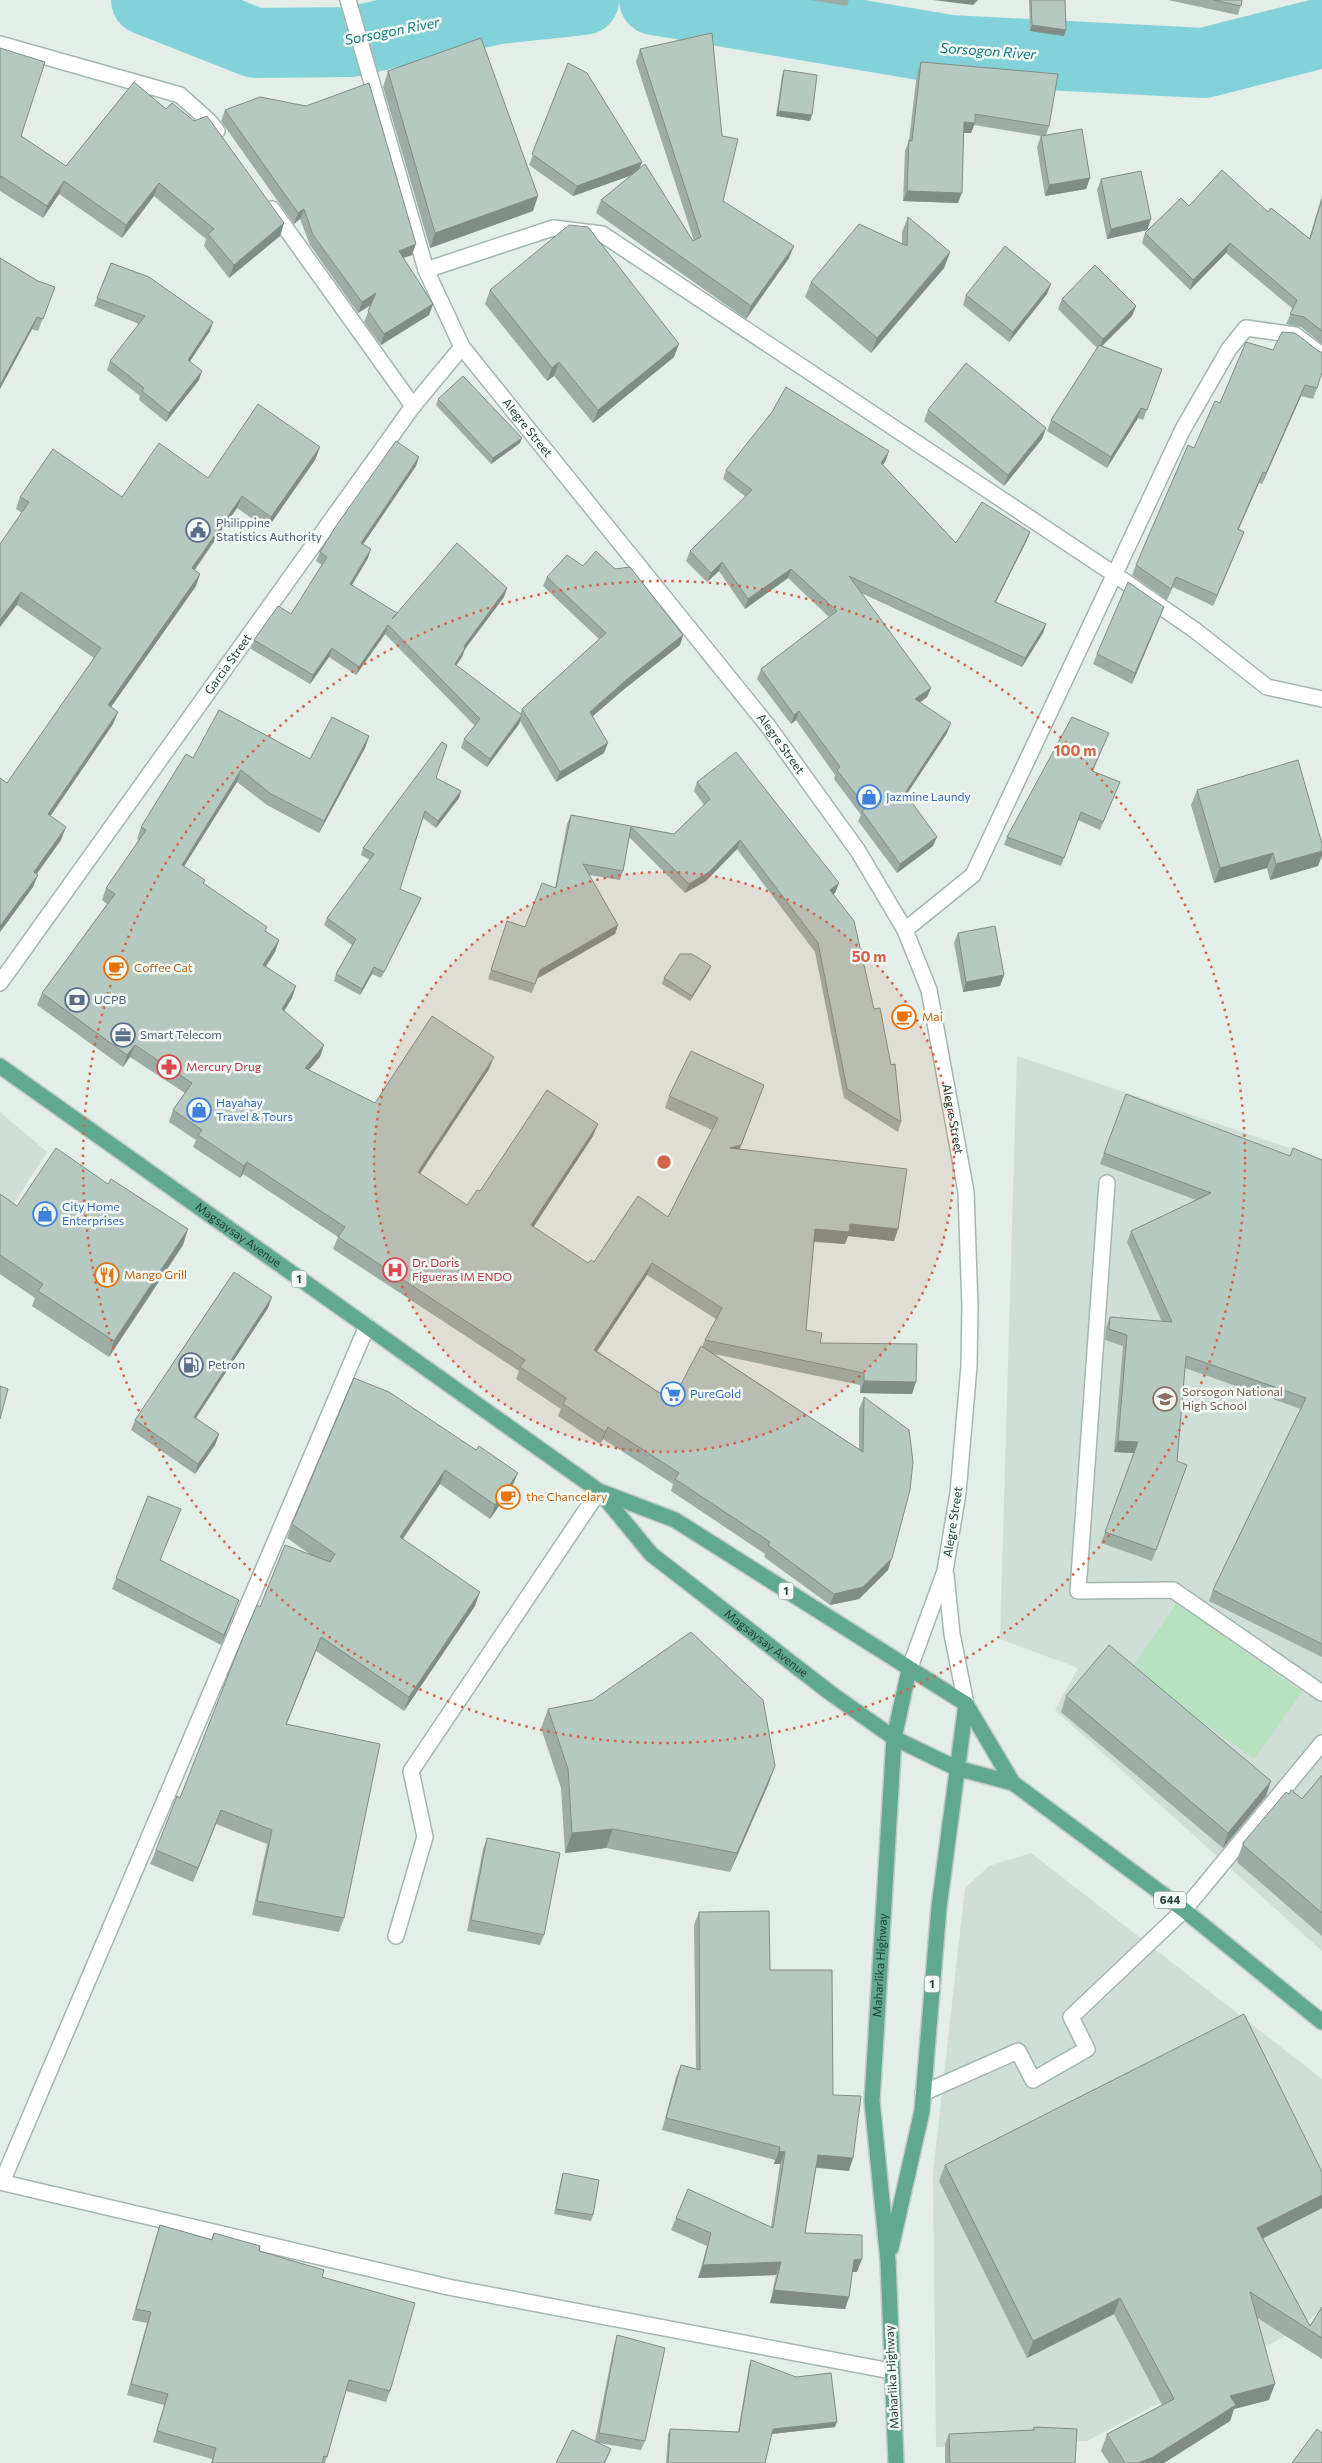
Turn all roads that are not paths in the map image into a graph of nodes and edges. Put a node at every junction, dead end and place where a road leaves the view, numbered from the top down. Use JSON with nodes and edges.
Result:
{"nodes":[{"id":1,"x":348,"y":0,"type":"edge"},
{"id":2,"x":0,"y":44,"type":"edge"},
{"id":3,"x":227,"y":146,"type":"edge"},
{"id":4,"x":262,"y":195,"type":"edge"},
{"id":5,"x":426,"y":270,"type":"junction"},
{"id":6,"x":462,"y":347,"type":"junction"},
{"id":7,"x":1322,"y":355,"type":"edge"},
{"id":8,"x":413,"y":406,"type":"junction"},
{"id":9,"x":1114,"y":574,"type":"junction"},
{"id":10,"x":1322,"y":699,"type":"edge"},
{"id":11,"x":905,"y":930,"type":"junction"},
{"id":12,"x":0,"y":984,"type":"edge"},
{"id":13,"x":0,"y":1066,"type":"edge"},
{"id":14,"x":1106,"y":1183,"type":"dead end"},
{"id":15,"x":367,"y":1326,"type":"junction"},
{"id":16,"x":599,"y":1491,"type":"junction"},
{"id":17,"x":945,"y":1571,"type":"junction"},
{"id":18,"x":909,"y":1670,"type":"junction"},
{"id":19,"x":1322,"y":1693,"type":"edge"},
{"id":20,"x":966,"y":1704,"type":"junction"},
{"id":21,"x":894,"y":1738,"type":"junction"},
{"id":22,"x":1322,"y":1743,"type":"edge"},
{"id":23,"x":956,"y":1768,"type":"junction"},
{"id":24,"x":1013,"y":1783,"type":"junction"},
{"id":25,"x":1184,"y":1910,"type":"junction"},
{"id":26,"x":396,"y":1936,"type":"dead end"},
{"id":27,"x":1322,"y":2022,"type":"edge"},
{"id":28,"x":923,"y":2092,"type":"junction"},
{"id":29,"x":1,"y":2182,"type":"edge"},
{"id":30,"x":888,"y":2261,"type":"junction"},
{"id":31,"x":891,"y":2371,"type":"junction"},
{"id":32,"x":896,"y":2463,"type":"edge"}],
"edges":[{"from":1,"to":5,"type":"street","name":"Alegre Street"},
{"from":2,"to":3,"type":"street"},
{"from":4,"to":8,"type":"street"},
{"from":5,"to":6,"type":"street","name":"Alegre Street"},
{"from":5,"to":9,"type":"street"},
{"from":6,"to":8,"type":"street","name":"Garcia Street"},
{"from":6,"to":11,"type":"street","name":"Alegre Street"},
{"from":7,"to":9,"type":"street"},
{"from":8,"to":12,"type":"street","name":"Garcia Street"},
{"from":9,"to":10,"type":"street"},
{"from":9,"to":11,"type":"street"},
{"from":11,"to":17,"type":"street","name":"Alegre Street"},
{"from":13,"to":15,"type":"main road","name":"Magsaysay Avenue","number":"1"},
{"from":14,"to":19,"type":"street"},
{"from":15,"to":16,"type":"main road","name":"Magsaysay Avenue","number":"1"},
{"from":15,"to":29,"type":"street"},
{"from":16,"to":18,"type":"main road","name":"Magsaysay Avenue","number":"1"},
{"from":16,"to":21,"type":"main road","name":"Magsaysay Avenue","number":"1"},
{"from":16,"to":26,"type":"street"},
{"from":17,"to":18,"type":"street","name":"Alegre Street"},
{"from":17,"to":20,"type":"street","name":"Alegre Street"},
{"from":18,"to":20,"type":"main road","name":"Magsaysay Avenue","number":"1"},
{"from":18,"to":21,"type":"main road","name":"Maharlika Highway","number":"1"},
{"from":20,"to":23,"type":"main road","name":"Maharlika Highway","number":"1"},
{"from":20,"to":24,"type":"main road","number":"644"},
{"from":21,"to":23,"type":"main road","name":"Magsaysay Avenue","number":"1"},
{"from":21,"to":30,"type":"main road","name":"Maharlika Highway","number":"1"},
{"from":22,"to":25,"type":"street"},
{"from":23,"to":24,"type":"main road","number":"644"},
{"from":23,"to":28,"type":"main road","name":"Maharlika Highway","number":"1"},
{"from":24,"to":25,"type":"main road","number":"644"},
{"from":25,"to":27,"type":"main road","number":"644"},
{"from":25,"to":28,"type":"street"},
{"from":28,"to":30,"type":"main road","name":"Maharlika Highway","number":"1"},
{"from":29,"to":31,"type":"street"},
{"from":30,"to":31,"type":"main road","name":"Maharlika Highway","number":"1"},
{"from":31,"to":32,"type":"main road","name":"Maharlika Highway","number":"1"}]}
